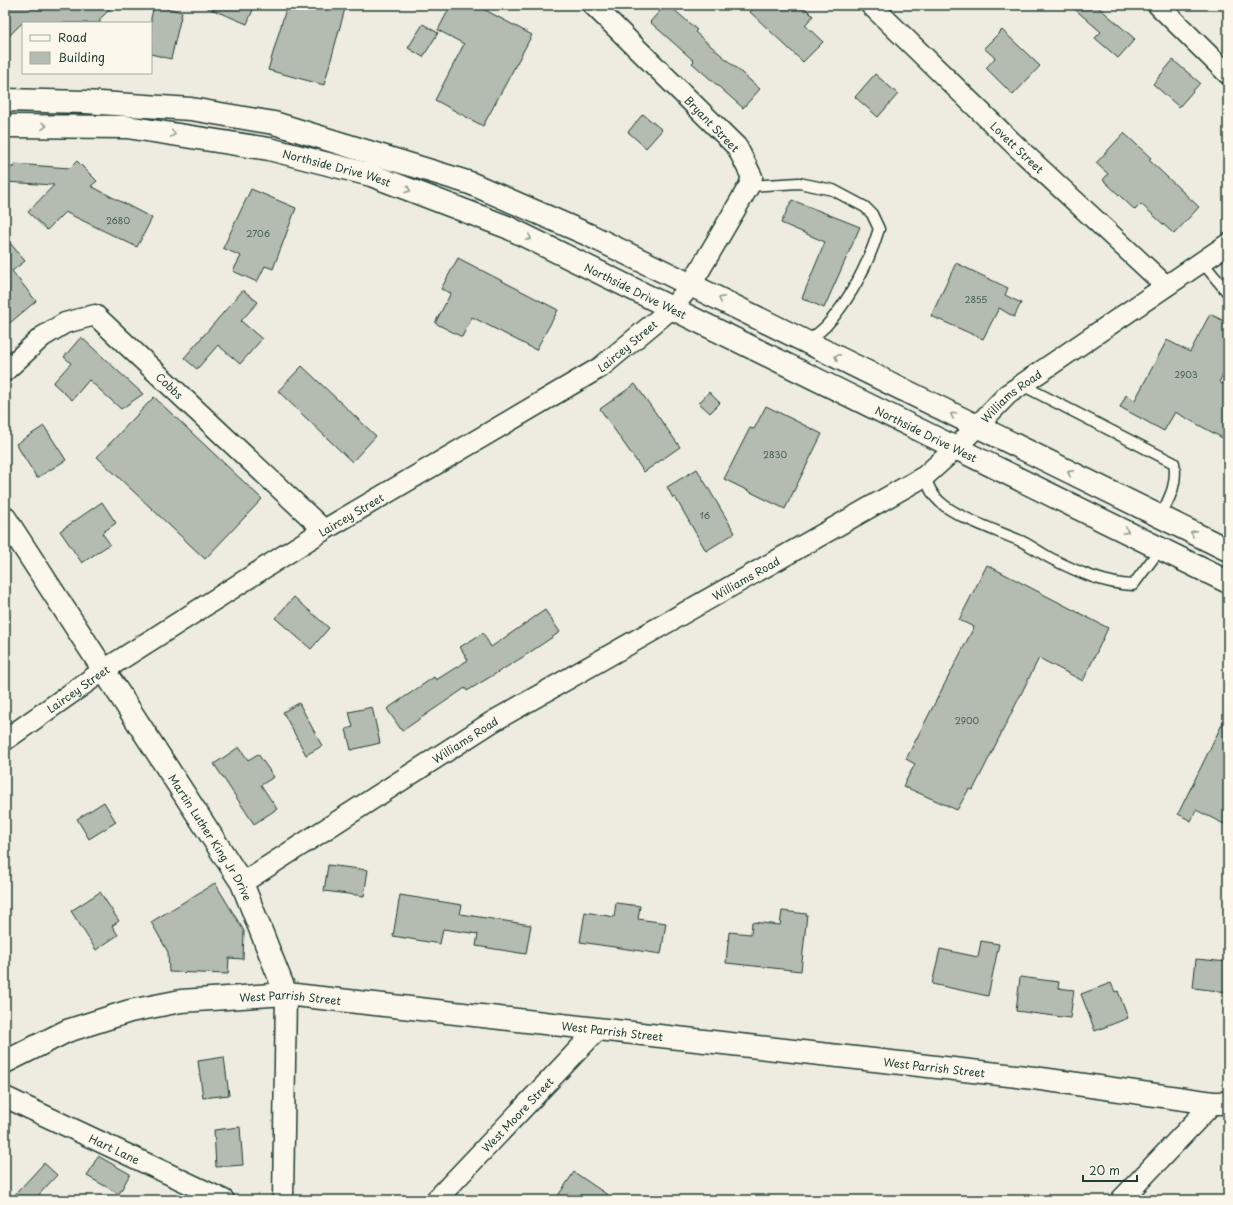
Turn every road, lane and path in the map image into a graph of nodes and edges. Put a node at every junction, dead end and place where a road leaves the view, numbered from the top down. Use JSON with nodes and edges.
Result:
{"nodes":[{"id":1,"x":593,"y":5,"type":"edge"},
{"id":2,"x":871,"y":5,"type":"edge"},
{"id":3,"x":1158,"y":5,"type":"edge"},
{"id":4,"x":1228,"y":74,"type":"edge"},
{"id":5,"x":5,"y":100,"type":"edge"},
{"id":6,"x":5,"y":126,"type":"edge"},
{"id":7,"x":749,"y":186,"type":"junction"},
{"id":8,"x":1228,"y":244,"type":"edge"},
{"id":9,"x":1202,"y":262,"type":"junction"},
{"id":10,"x":692,"y":285,"type":"junction"},
{"id":11,"x":1166,"y":286,"type":"junction"},
{"id":12,"x":1228,"y":293,"type":"edge"},
{"id":13,"x":672,"y":308,"type":"junction"},
{"id":14,"x":807,"y":342,"type":"junction"},
{"id":15,"x":5,"y":371,"type":"edge"},
{"id":16,"x":1022,"y":385,"type":"junction"},
{"id":17,"x":977,"y":427,"type":"junction"},
{"id":18,"x":955,"y":449,"type":"junction"},
{"id":19,"x":925,"y":476,"type":"junction"},
{"id":20,"x":1160,"y":517,"type":"junction"},
{"id":21,"x":5,"y":518,"type":"edge"},
{"id":22,"x":324,"y":530,"type":"junction"},
{"id":23,"x":1161,"y":548,"type":"junction"},
{"id":24,"x":1228,"y":550,"type":"edge"},
{"id":25,"x":1228,"y":582,"type":"edge"},
{"id":26,"x":104,"y":670,"type":"junction"},
{"id":27,"x":5,"y":740,"type":"edge"},
{"id":28,"x":242,"y":883,"type":"junction"},
{"id":29,"x":286,"y":994,"type":"junction"},
{"id":30,"x":598,"y":1029,"type":"junction"},
{"id":31,"x":5,"y":1062,"type":"edge"},
{"id":32,"x":5,"y":1097,"type":"edge"},
{"id":33,"x":1221,"y":1103,"type":"edge"},
{"id":34,"x":224,"y":1200,"type":"edge"},
{"id":35,"x":283,"y":1200,"type":"edge"},
{"id":36,"x":436,"y":1200,"type":"edge"},
{"id":37,"x":1121,"y":1200,"type":"edge"}],
"edges":[{"from":1,"to":7,"type":"street","name":"Bryant Street"},
{"from":2,"to":11,"type":"street","name":"Lovett Street"},
{"from":3,"to":4,"type":"street"},
{"from":5,"to":10,"type":"main road"},
{"from":6,"to":13,"type":"main road","name":"Northside Drive West","one_way":true},
{"from":7,"to":10,"type":"street"},
{"from":7,"to":14,"type":"lane"},
{"from":8,"to":9,"type":"street","name":"Williams Road"},
{"from":9,"to":11,"type":"street","name":"Williams Road"},
{"from":9,"to":12,"type":"lane"},
{"from":10,"to":13,"type":"street","name":"Laircey Street"},
{"from":14,"to":10,"type":"main road","one_way":true},
{"from":11,"to":16,"type":"street","name":"Williams Road"},
{"from":13,"to":18,"type":"main road","name":"Northside Drive West"},
{"from":13,"to":22,"type":"street","name":"Laircey Street"},
{"from":17,"to":14,"type":"main road","one_way":true},
{"from":15,"to":22,"type":"street","name":"Cobbs"},
{"from":16,"to":17,"type":"street","name":"Williams Road"},
{"from":16,"to":20,"type":"lane"},
{"from":17,"to":18,"type":"street","name":"Williams Road"},
{"from":20,"to":17,"type":"main road","one_way":true},
{"from":18,"to":19,"type":"street","name":"Williams Road"},
{"from":18,"to":23,"type":"main road","name":"Northside Drive West","one_way":true},
{"from":19,"to":23,"type":"lane"},
{"from":19,"to":28,"type":"street","name":"Williams Road"},
{"from":24,"to":20,"type":"main road","one_way":true},
{"from":21,"to":26,"type":"main road","name":"Martin Luther King Jr Drive"},
{"from":22,"to":26,"type":"street","name":"Laircey Street"},
{"from":23,"to":25,"type":"main road","name":"Northside Drive West"},
{"from":26,"to":27,"type":"street","name":"Laircey Street"},
{"from":26,"to":28,"type":"main road","name":"Martin Luther King Jr Drive"},
{"from":28,"to":29,"type":"main road","name":"Martin Luther King Jr Drive"},
{"from":29,"to":30,"type":"main road","name":"West Parrish Street"},
{"from":29,"to":31,"type":"main road","name":"West Parrish Street"},
{"from":29,"to":35,"type":"street","name":"Martin Luther King Jr Drive"},
{"from":30,"to":33,"type":"main road","name":"West Parrish Street"},
{"from":30,"to":36,"type":"street","name":"West Moore Street"},
{"from":32,"to":34,"type":"street","name":"Hart Lane"},
{"from":33,"to":37,"type":"street"}]}
